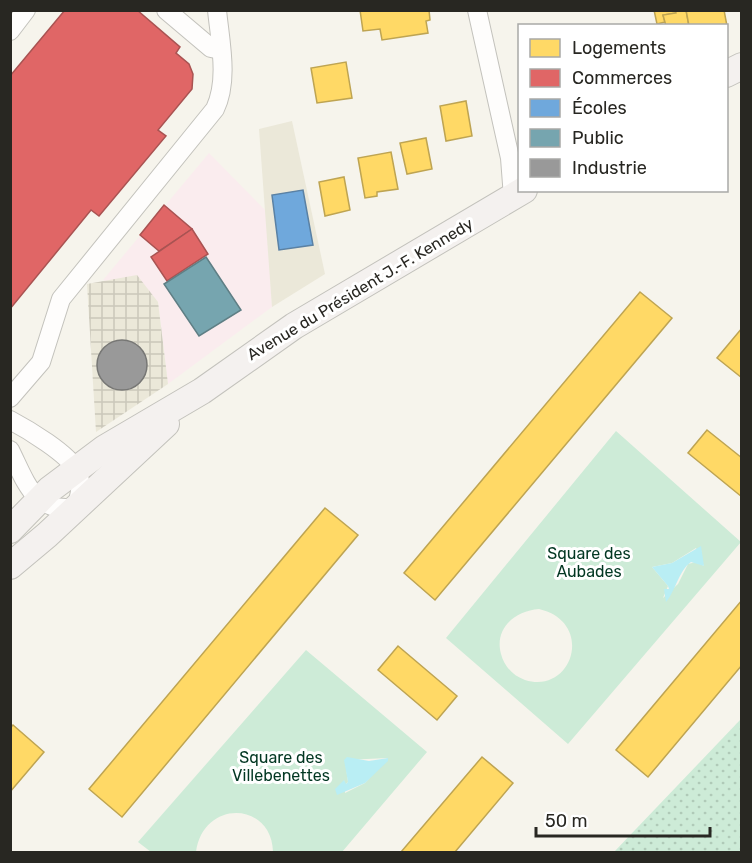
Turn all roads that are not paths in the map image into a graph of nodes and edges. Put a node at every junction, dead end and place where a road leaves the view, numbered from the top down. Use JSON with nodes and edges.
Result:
{"nodes":[{"id":1,"x":26,"y":10,"type":"edge"},
{"id":2,"x":166,"y":10,"type":"edge"},
{"id":3,"x":217,"y":10,"type":"edge"},
{"id":4,"x":477,"y":10,"type":"edge"},
{"id":5,"x":10,"y":31,"type":"edge"},
{"id":6,"x":221,"y":50,"type":"junction"},
{"id":7,"x":518,"y":190,"type":"edge"},
{"id":8,"x":519,"y":194,"type":"edge"},
{"id":9,"x":198,"y":393,"type":"junction"},
{"id":10,"x":10,"y":398,"type":"edge"},
{"id":11,"x":10,"y":420,"type":"edge"},
{"id":12,"x":10,"y":450,"type":"edge"},
{"id":13,"x":76,"y":469,"type":"junction"},
{"id":14,"x":39,"y":500,"type":"junction"},
{"id":15,"x":76,"y":507,"type":"junction"},
{"id":16,"x":10,"y":530,"type":"edge"},
{"id":17,"x":10,"y":566,"type":"edge"}],
"edges":[{"from":1,"to":5,"type":"street"},
{"from":2,"to":6,"type":"street"},
{"from":3,"to":6,"type":"street"},
{"from":4,"to":7,"type":"street"},
{"from":6,"to":10,"type":"street"},
{"from":8,"to":9,"type":"main road","name":"Avenue du Président J.-F. Kennedy"},
{"from":9,"to":13,"type":"main road","name":"Avenue du Président J.-F. Kennedy"},
{"from":9,"to":15,"type":"main road","name":"Avenue du Président J.-F. Kennedy"},
{"from":11,"to":13,"type":"street"},
{"from":12,"to":14,"type":"street"},
{"from":13,"to":14,"type":"main road","name":"Avenue du Président J.-F. Kennedy"},
{"from":13,"to":15,"type":"street"},
{"from":14,"to":15,"type":"street"},
{"from":14,"to":16,"type":"main road","name":"Avenue du Président J.-F. Kennedy"},
{"from":15,"to":17,"type":"main road","name":"Avenue du Président J.-F. Kennedy"}]}
